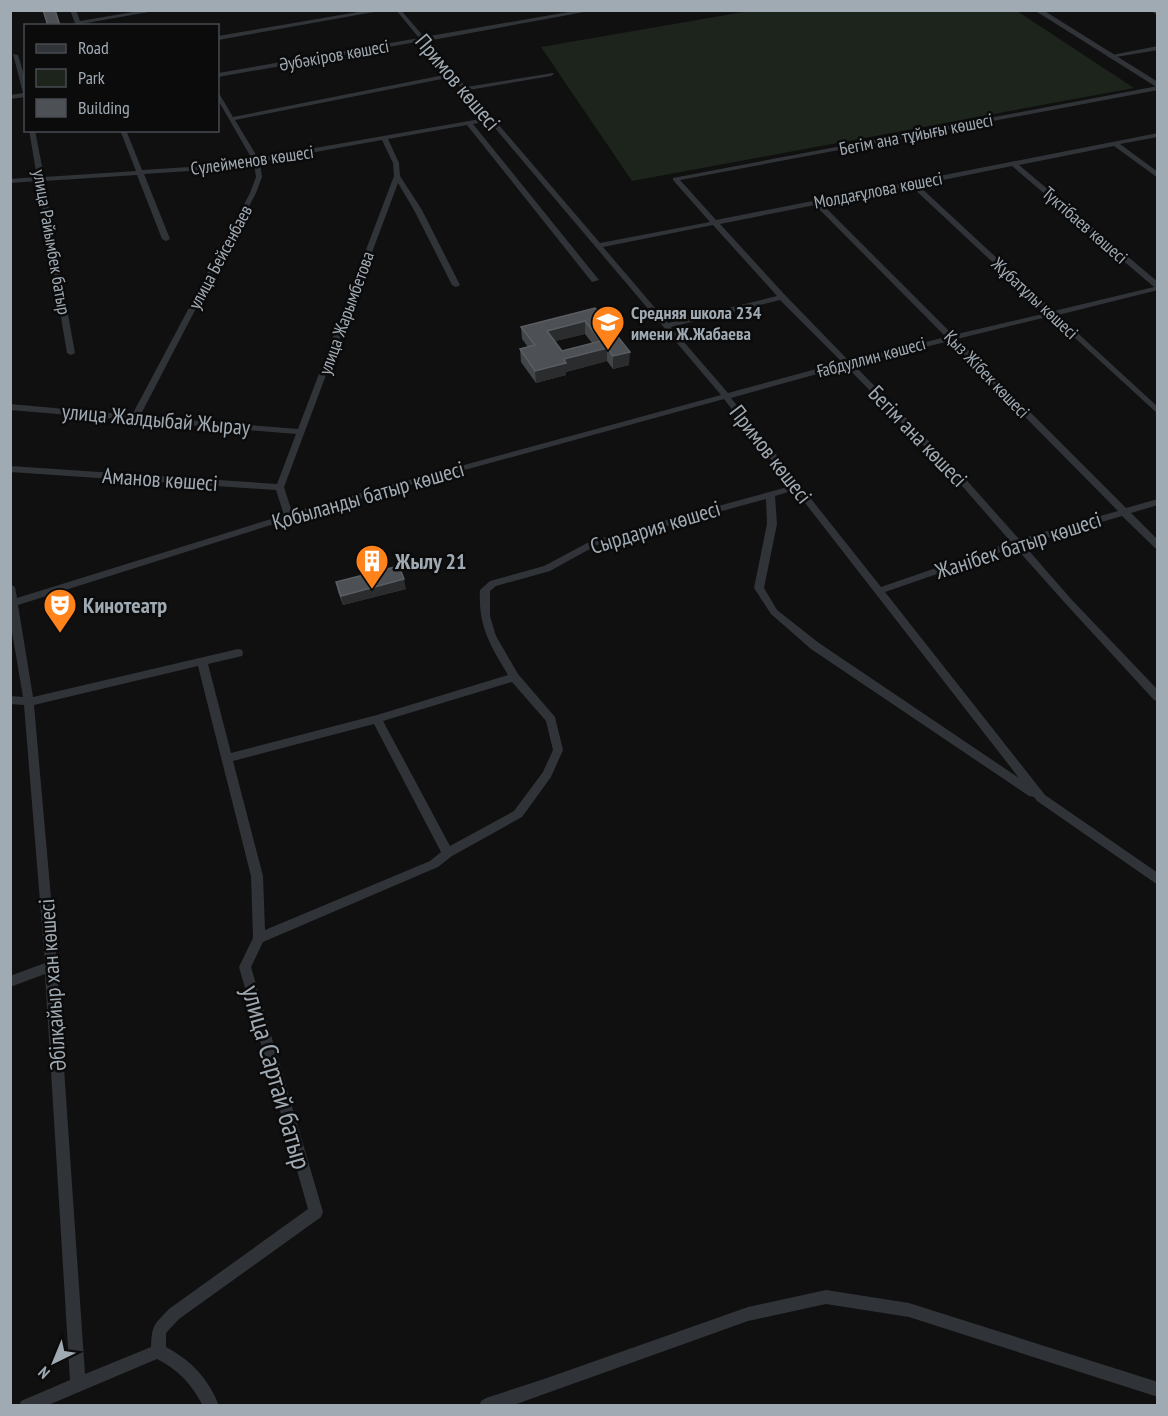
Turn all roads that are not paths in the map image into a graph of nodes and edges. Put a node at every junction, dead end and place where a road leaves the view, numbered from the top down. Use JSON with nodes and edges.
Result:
{"nodes":[{"id":1,"x":73,"y":10,"type":"edge"},
{"id":2,"x":158,"y":10,"type":"edge"},
{"id":3,"x":383,"y":10,"type":"edge"},
{"id":4,"x":398,"y":10,"type":"edge"},
{"id":5,"x":593,"y":10,"type":"edge"},
{"id":6,"x":1037,"y":10,"type":"edge"},
{"id":7,"x":1152,"y":10,"type":"edge"},
{"id":8,"x":1158,"y":14,"type":"edge"},
{"id":9,"x":79,"y":24,"type":"edge"},
{"id":10,"x":219,"y":38,"type":"edge"},
{"id":11,"x":422,"y":39,"type":"junction"},
{"id":12,"x":1158,"y":48,"type":"edge"},
{"id":13,"x":15,"y":55,"type":"dead end"},
{"id":14,"x":1110,"y":56,"type":"junction"},
{"id":15,"x":551,"y":74,"type":"dead end"},
{"id":16,"x":219,"y":75,"type":"edge"},
{"id":17,"x":452,"y":75,"type":"junction"},
{"id":18,"x":24,"y":87,"type":"edge"},
{"id":19,"x":1158,"y":87,"type":"edge"},
{"id":20,"x":464,"y":89,"type":"junction"},
{"id":21,"x":219,"y":98,"type":"edge"},
{"id":22,"x":231,"y":119,"type":"junction"},
{"id":23,"x":490,"y":119,"type":"junction"},
{"id":24,"x":469,"y":123,"type":"junction"},
{"id":25,"x":32,"y":132,"type":"edge"},
{"id":26,"x":124,"y":132,"type":"edge"},
{"id":27,"x":1158,"y":135,"type":"edge"},
{"id":28,"x":384,"y":138,"type":"junction"},
{"id":29,"x":1114,"y":143,"type":"junction"},
{"id":30,"x":257,"y":162,"type":"junction"},
{"id":31,"x":1013,"y":163,"type":"junction"},
{"id":32,"x":140,"y":173,"type":"junction"},
{"id":33,"x":397,"y":176,"type":"junction"},
{"id":34,"x":1158,"y":176,"type":"edge"},
{"id":35,"x":40,"y":179,"type":"junction"},
{"id":36,"x":675,"y":179,"type":"joint"},
{"id":37,"x":10,"y":181,"type":"edge"},
{"id":38,"x":912,"y":183,"type":"junction"},
{"id":39,"x":816,"y":202,"type":"junction"},
{"id":40,"x":713,"y":224,"type":"junction"},
{"id":41,"x":166,"y":239,"type":"dead end"},
{"id":42,"x":597,"y":246,"type":"junction"},
{"id":43,"x":595,"y":280,"type":"dead end"},
{"id":44,"x":456,"y":285,"type":"dead end"},
{"id":45,"x":1158,"y":287,"type":"edge"},
{"id":46,"x":782,"y":297,"type":"junction"},
{"id":47,"x":1051,"y":313,"type":"junction"},
{"id":48,"x":666,"y":326,"type":"junction"},
{"id":49,"x":950,"y":336,"type":"junction"},
{"id":50,"x":72,"y":353,"type":"dead end"},
{"id":51,"x":845,"y":364,"type":"junction"},
{"id":52,"x":725,"y":395,"type":"junction"},
{"id":53,"x":10,"y":406,"type":"edge"},
{"id":54,"x":1158,"y":412,"type":"edge"},
{"id":55,"x":135,"y":417,"type":"junction"},
{"id":56,"x":302,"y":432,"type":"junction"},
{"id":57,"x":10,"y":469,"type":"edge"},
{"id":58,"x":280,"y":487,"type":"junction"},
{"id":59,"x":796,"y":487,"type":"junction"},
{"id":60,"x":770,"y":494,"type":"junction"},
{"id":61,"x":1158,"y":502,"type":"edge"},
{"id":62,"x":1120,"y":511,"type":"junction"},
{"id":63,"x":289,"y":516,"type":"junction"},
{"id":64,"x":1018,"y":543,"type":"junction"},
{"id":65,"x":1158,"y":546,"type":"edge"},
{"id":66,"x":10,"y":587,"type":"edge"},
{"id":67,"x":879,"y":591,"type":"junction"},
{"id":68,"x":11,"y":603,"type":"edge"},
{"id":69,"x":238,"y":653,"type":"dead end"},
{"id":70,"x":202,"y":661,"type":"junction"},
{"id":71,"x":514,"y":677,"type":"junction"},
{"id":72,"x":1158,"y":697,"type":"edge"},
{"id":73,"x":10,"y":700,"type":"edge"},
{"id":74,"x":29,"y":702,"type":"junction"},
{"id":75,"x":377,"y":719,"type":"junction"},
{"id":76,"x":227,"y":758,"type":"junction"},
{"id":77,"x":1041,"y":798,"type":"junction"},
{"id":78,"x":447,"y":853,"type":"junction"},
{"id":79,"x":1158,"y":880,"type":"edge"},
{"id":80,"x":259,"y":938,"type":"junction"},
{"id":81,"x":51,"y":966,"type":"junction"},
{"id":82,"x":10,"y":982,"type":"edge"},
{"id":83,"x":158,"y":1351,"type":"junction"},
{"id":84,"x":78,"y":1385,"type":"junction"},
{"id":85,"x":1158,"y":1390,"type":"edge"},
{"id":86,"x":26,"y":1406,"type":"edge"},
{"id":87,"x":212,"y":1406,"type":"edge"},
{"id":88,"x":486,"y":1406,"type":"edge"}],
"edges":[{"from":1,"to":9,"type":"street"},
{"from":2,"to":9,"type":"street"},
{"from":3,"to":10,"type":"street"},
{"from":4,"to":11,"type":"street","name":"Примов көшесі"},
{"from":5,"to":11,"type":"street","name":"Әубәкіров көшесі"},
{"from":6,"to":14,"type":"street"},
{"from":7,"to":8,"type":"street"},
{"from":11,"to":16,"type":"street","name":"Әубәкіров көшесі"},
{"from":11,"to":17,"type":"street","name":"Примов көшесі"},
{"from":12,"to":14,"type":"street"},
{"from":13,"to":18,"type":"street"},
{"from":14,"to":19,"type":"street"},
{"from":15,"to":20,"type":"street"},
{"from":17,"to":20,"type":"street","name":"Примов көшесі"},
{"from":17,"to":22,"type":"street"},
{"from":19,"to":36,"type":"street","name":"Бегім ана тұйығы көшесі"},
{"from":20,"to":23,"type":"street","name":"Примов көшесі"},
{"from":21,"to":22,"type":"street"},
{"from":22,"to":30,"type":"street"},
{"from":23,"to":24,"type":"street","name":"Сүлейменов көшесі"},
{"from":23,"to":42,"type":"street","name":"Примов көшесі"},
{"from":24,"to":28,"type":"street","name":"Сүлейменов көшесі"},
{"from":24,"to":43,"type":"street"},
{"from":25,"to":35,"type":"street","name":"улица Райымбек батыр"},
{"from":26,"to":32,"type":"street"},
{"from":27,"to":29,"type":"street","name":"Молдағұлова көшесі"},
{"from":28,"to":30,"type":"street","name":"Сүлейменов көшесі"},
{"from":28,"to":33,"type":"street"},
{"from":29,"to":31,"type":"street","name":"Молдағұлова көшесі"},
{"from":29,"to":34,"type":"street"},
{"from":30,"to":32,"type":"street","name":"Сүлейменов көшесі"},
{"from":30,"to":55,"type":"street","name":"улица Бейсенбаев"},
{"from":31,"to":38,"type":"street","name":"Молдағұлова көшесі"},
{"from":31,"to":45,"type":"street","name":"Түктібаев көшесі"},
{"from":32,"to":35,"type":"street","name":"Сүлейменов көшесі"},
{"from":32,"to":41,"type":"street"},
{"from":33,"to":44,"type":"street"},
{"from":33,"to":56,"type":"street","name":"улица Жарымбетова"},
{"from":35,"to":37,"type":"street","name":"Сүлейменов көшесі"},
{"from":35,"to":50,"type":"street","name":"улица Райымбек батыр"},
{"from":36,"to":40,"type":"street","name":"Бегім ана көшесі"},
{"from":38,"to":39,"type":"street","name":"Молдағұлова көшесі"},
{"from":38,"to":47,"type":"street","name":"Жұбатұлы көшесі"},
{"from":39,"to":40,"type":"street","name":"Молдағұлова көшесі"},
{"from":39,"to":49,"type":"street","name":"Қыз Жібек көшесі"},
{"from":40,"to":42,"type":"street","name":"Молдағұлова көшесі"},
{"from":40,"to":46,"type":"street","name":"Бегім ана көшесі"},
{"from":42,"to":48,"type":"street","name":"Примов көшесі"},
{"from":45,"to":47,"type":"street","name":"Ғабдуллин көшесі"},
{"from":46,"to":48,"type":"street"},
{"from":46,"to":51,"type":"street","name":"Бегім ана көшесі"},
{"from":47,"to":49,"type":"street","name":"Ғабдуллин көшесі"},
{"from":47,"to":54,"type":"street","name":"Жұбатұлы көшесі"},
{"from":48,"to":52,"type":"street","name":"Примов көшесі"},
{"from":49,"to":51,"type":"street","name":"Ғабдуллин көшесі"},
{"from":49,"to":62,"type":"street","name":"Қыз Жібек көшесі"},
{"from":51,"to":52,"type":"street","name":"Ғабдуллин көшесі"},
{"from":51,"to":64,"type":"street","name":"Бегім ана көшесі"},
{"from":52,"to":59,"type":"street","name":"Примов көшесі"},
{"from":52,"to":63,"type":"street","name":"Қобыланды батыр көшесі"},
{"from":53,"to":55,"type":"street","name":"улица Жалдыбай Жырау"},
{"from":55,"to":56,"type":"street","name":"улица Жалдыбай Жырау"},
{"from":56,"to":58,"type":"street","name":"улица Жарымбетова"},
{"from":57,"to":58,"type":"street","name":"Аманов көшесі"},
{"from":58,"to":63,"type":"street"},
{"from":59,"to":60,"type":"street","name":"Сырдария көшесі"},
{"from":59,"to":67,"type":"street","name":"Примов көшесі"},
{"from":60,"to":71,"type":"street","name":"Сырдария көшесі"},
{"from":60,"to":77,"type":"street"},
{"from":61,"to":62,"type":"street","name":"Жанібек батыр көшесі"},
{"from":62,"to":64,"type":"street","name":"Жанібек батыр көшесі"},
{"from":62,"to":65,"type":"street","name":"Қыз Жібек көшесі"},
{"from":63,"to":68,"type":"street","name":"Қобыланды батыр көшесі"},
{"from":64,"to":67,"type":"street","name":"Жанібек батыр көшесі"},
{"from":64,"to":72,"type":"street","name":"Бегім ана көшесі"},
{"from":66,"to":68,"type":"street","name":"Әбілқайыр хан көшесі"},
{"from":67,"to":77,"type":"street","name":"Примов көшесі"},
{"from":68,"to":74,"type":"street","name":"Әбілқайыр хан көшесі"},
{"from":69,"to":70,"type":"street"},
{"from":70,"to":74,"type":"street"},
{"from":70,"to":76,"type":"street","name":"улица Сартай батыр"},
{"from":71,"to":75,"type":"street"},
{"from":71,"to":78,"type":"street"},
{"from":73,"to":74,"type":"street"},
{"from":74,"to":81,"type":"street","name":"Әбілқайыр хан көшесі"},
{"from":75,"to":76,"type":"street"},
{"from":75,"to":78,"type":"street"},
{"from":76,"to":80,"type":"street","name":"улица Сартай батыр"},
{"from":77,"to":79,"type":"street","name":"Примов көшесі"},
{"from":78,"to":80,"type":"street"},
{"from":80,"to":83,"type":"street","name":"улица Сартай батыр"},
{"from":81,"to":82,"type":"street"},
{"from":81,"to":84,"type":"street","name":"Әбілқайыр хан көшесі"},
{"from":83,"to":84,"type":"street"},
{"from":83,"to":87,"type":"street"},
{"from":84,"to":86,"type":"street"},
{"from":85,"to":88,"type":"street"}]}
